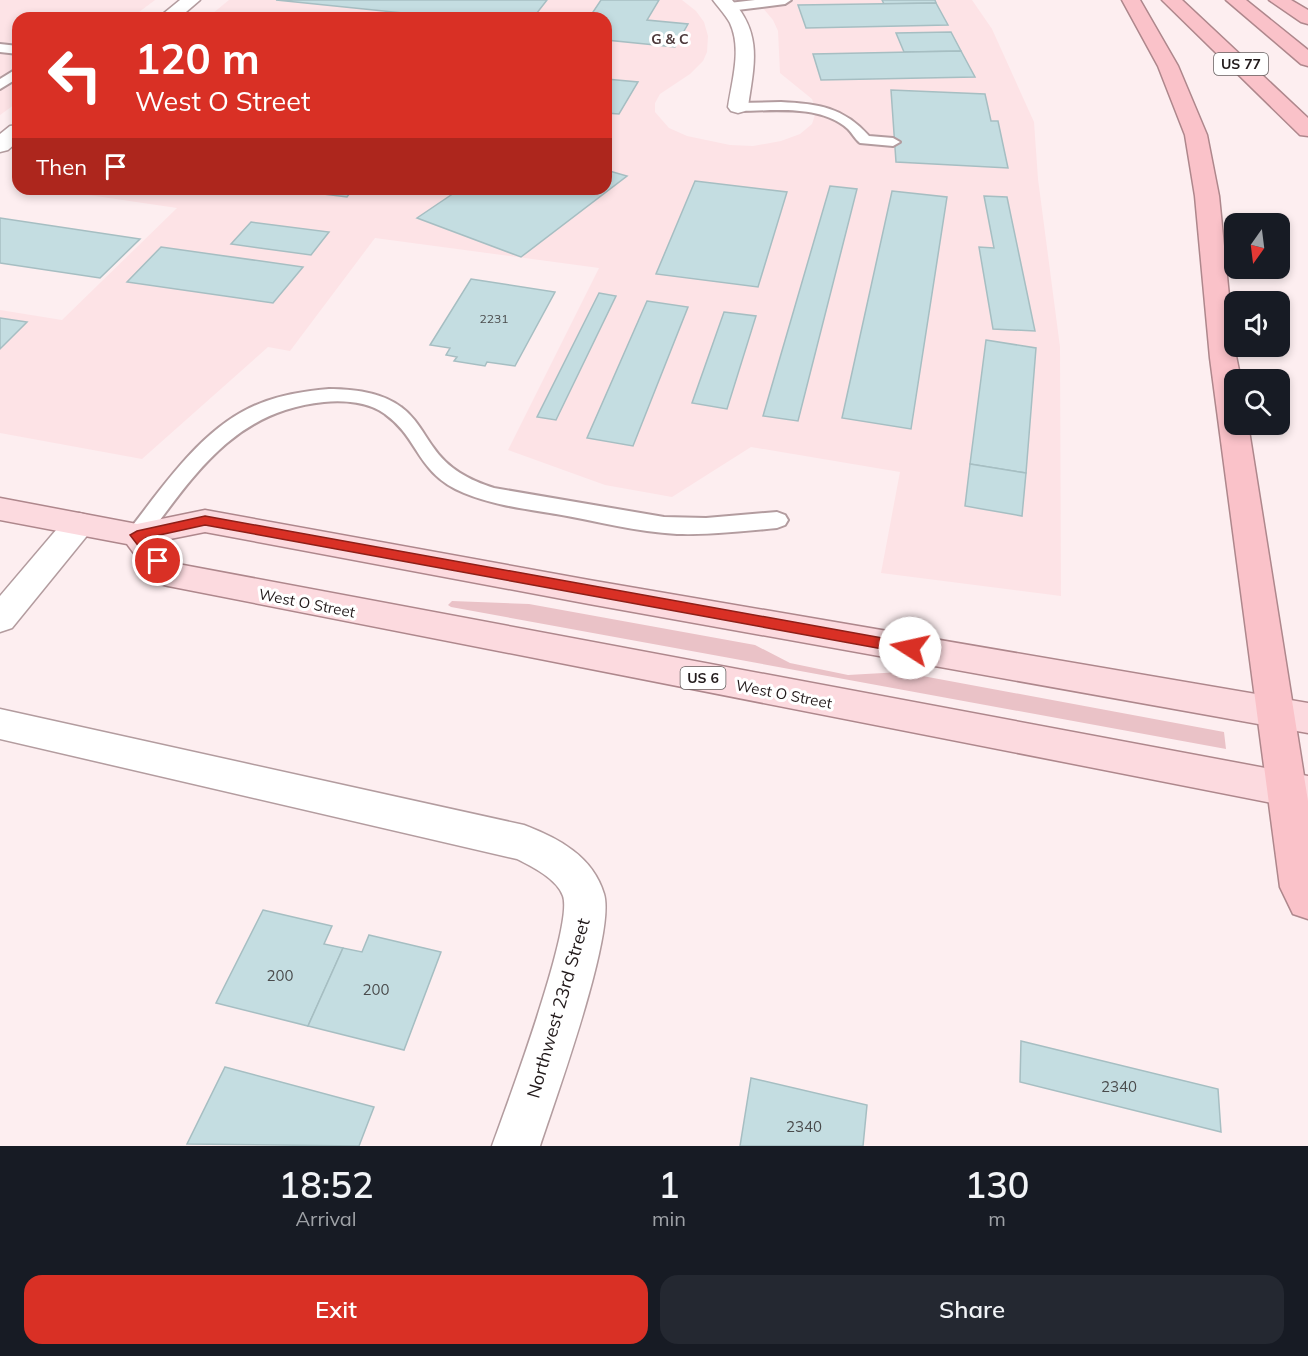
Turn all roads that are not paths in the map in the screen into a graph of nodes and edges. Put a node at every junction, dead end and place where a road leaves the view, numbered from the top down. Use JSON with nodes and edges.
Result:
{"nodes":[{"id":1,"x":191,"y":0,"type":"edge"},
{"id":2,"x":785,"y":0,"type":"edge"},
{"id":3,"x":1131,"y":0,"type":"edge"},
{"id":4,"x":1171,"y":0,"type":"edge"},
{"id":5,"x":1235,"y":0,"type":"edge"},
{"id":6,"x":1278,"y":0,"type":"edge"},
{"id":7,"x":726,"y":4,"type":"edge"},
{"id":8,"x":175,"y":12,"type":"edge"},
{"id":9,"x":1308,"y":18,"type":"edge"},
{"id":10,"x":1308,"y":60,"type":"edge"},
{"id":11,"x":738,"y":107,"type":"joint"},
{"id":12,"x":1308,"y":130,"type":"edge"},
{"id":13,"x":12,"y":136,"type":"edge"},
{"id":14,"x":893,"y":142,"type":"dead end"},
{"id":15,"x":0,"y":145,"type":"edge"},
{"id":16,"x":0,"y":509,"type":"edge"},
{"id":17,"x":777,"y":520,"type":"dead end"},
{"id":18,"x":79,"y":524,"type":"junction"},
{"id":19,"x":137,"y":535,"type":"junction"},
{"id":20,"x":0,"y":619,"type":"edge"},
{"id":21,"x":1293,"y":716,"type":"edge"},
{"id":22,"x":0,"y":724,"type":"edge"},
{"id":23,"x":1298,"y":791,"type":"edge"},
{"id":24,"x":1308,"y":900,"type":"edge"},
{"id":25,"x":516,"y":1146,"type":"edge"}],
"edges":[{"from":1,"to":8,"type":"street"},
{"from":2,"to":7,"type":"lane"},
{"from":3,"to":21,"type":"highway"},
{"from":4,"to":12,"type":"highway","number":"US 77"},
{"from":5,"to":10,"type":"highway","number":"US 77"},
{"from":6,"to":9,"type":"highway"},
{"from":7,"to":11,"type":"street"},
{"from":11,"to":14,"type":"lane"},
{"from":13,"to":15,"type":"street"},
{"from":16,"to":18,"type":"main road"},
{"from":17,"to":19,"type":"lane"},
{"from":18,"to":19,"type":"main road"},
{"from":18,"to":20,"type":"street"},
{"from":19,"to":21,"type":"main road"},
{"from":19,"to":23,"type":"main road","name":"West O Street","number":"US 6"},
{"from":21,"to":23,"type":"highway"},
{"from":22,"to":25,"type":"street","name":"Northwest 23rd Street"},
{"from":23,"to":24,"type":"highway"}]}
